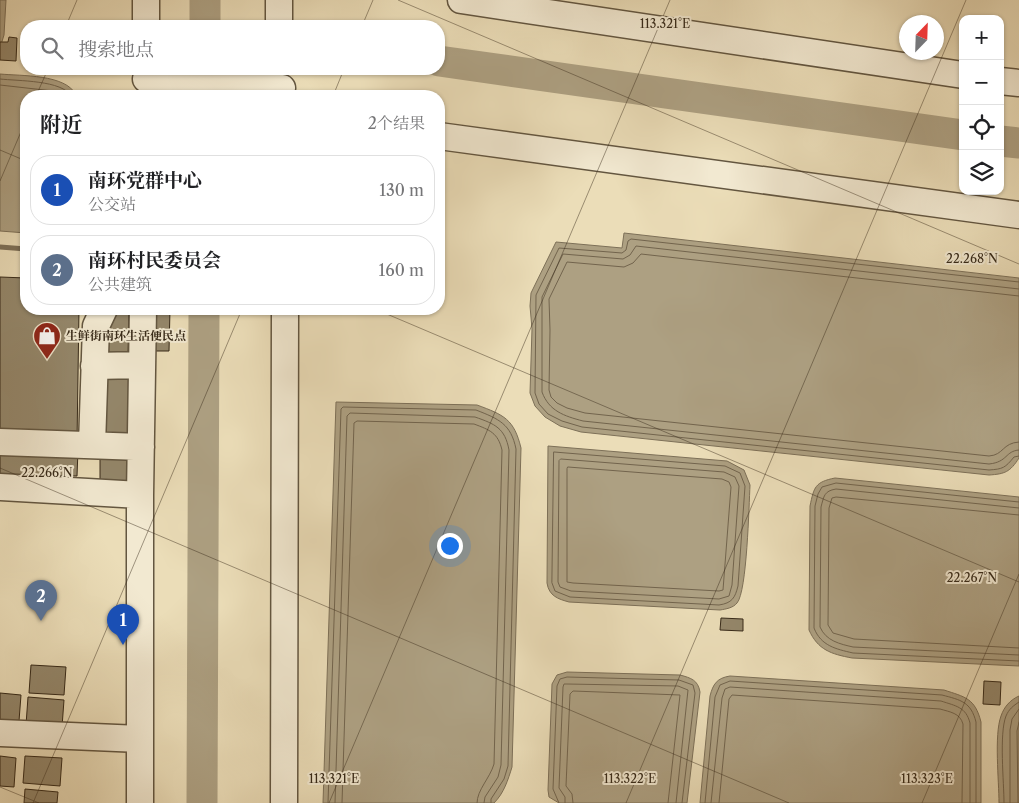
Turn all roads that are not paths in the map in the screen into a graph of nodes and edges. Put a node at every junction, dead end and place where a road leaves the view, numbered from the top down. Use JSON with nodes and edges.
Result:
{"nodes":[{"id":1,"x":146,"y":0,"type":"edge"},
{"id":2,"x":279,"y":0,"type":"edge"},
{"id":3,"x":461,"y":0,"type":"edge"},
{"id":4,"x":146,"y":20,"type":"edge"},
{"id":5,"x":279,"y":20,"type":"edge"},
{"id":6,"x":959,"y":74,"type":"edge"},
{"id":7,"x":146,"y":81,"type":"edge"},
{"id":8,"x":1004,"y":81,"type":"edge"},
{"id":9,"x":1019,"y":83,"type":"edge"},
{"id":10,"x":282,"y":84,"type":"edge"},
{"id":11,"x":445,"y":137,"type":"edge"},
{"id":12,"x":1019,"y":215,"type":"edge"},
{"id":13,"x":101,"y":315,"type":"edge"},
{"id":14,"x":142,"y":315,"type":"edge"},
{"id":15,"x":284,"y":315,"type":"edge"},
{"id":16,"x":142,"y":364,"type":"junction"},
{"id":17,"x":94,"y":366,"type":"junction"},
{"id":18,"x":0,"y":442,"type":"edge"},
{"id":19,"x":92,"y":445,"type":"junction"},
{"id":20,"x":141,"y":447,"type":"junction"},
{"id":21,"x":0,"y":487,"type":"edge"},
{"id":22,"x":140,"y":495,"type":"junction"},
{"id":23,"x":0,"y":733,"type":"edge"},
{"id":24,"x":140,"y":740,"type":"junction"},
{"id":25,"x":140,"y":803,"type":"edge"},
{"id":26,"x":284,"y":803,"type":"edge"}],
"edges":[{"from":1,"to":4,"type":"street"},
{"from":2,"to":5,"type":"street"},
{"from":3,"to":6,"type":"street"},
{"from":7,"to":10,"type":"street"},
{"from":8,"to":9,"type":"street"},
{"from":11,"to":12,"type":"street"},
{"from":13,"to":17,"type":"street"},
{"from":14,"to":16,"type":"street"},
{"from":15,"to":26,"type":"street"},
{"from":16,"to":17,"type":"street"},
{"from":16,"to":20,"type":"street"},
{"from":17,"to":19,"type":"street"},
{"from":18,"to":19,"type":"street"},
{"from":19,"to":20,"type":"street"},
{"from":20,"to":22,"type":"street"},
{"from":21,"to":22,"type":"street"},
{"from":22,"to":24,"type":"street"},
{"from":23,"to":24,"type":"street"},
{"from":24,"to":25,"type":"street"}]}
